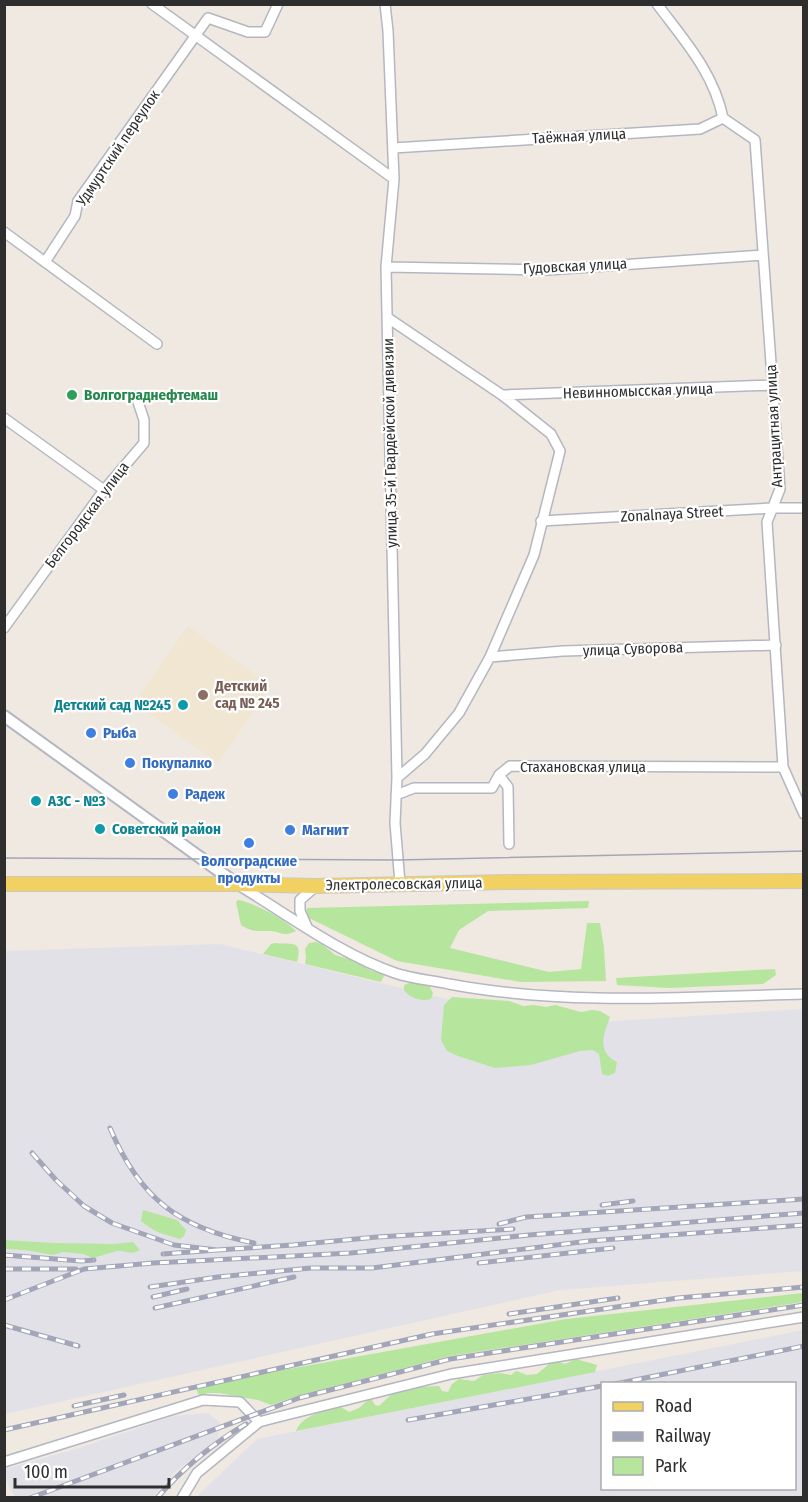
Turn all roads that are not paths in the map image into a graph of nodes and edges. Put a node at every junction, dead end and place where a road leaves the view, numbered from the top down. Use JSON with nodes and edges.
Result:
{"nodes":[{"id":1,"x":152,"y":4,"type":"edge"},
{"id":2,"x":278,"y":4,"type":"edge"},
{"id":3,"x":385,"y":4,"type":"edge"},
{"id":4,"x":657,"y":4,"type":"edge"},
{"id":5,"x":196,"y":35,"type":"junction"},
{"id":6,"x":723,"y":118,"type":"junction"},
{"id":7,"x":393,"y":148,"type":"junction"},
{"id":8,"x":394,"y":179,"type":"junction"},
{"id":9,"x":4,"y":232,"type":"edge"},
{"id":10,"x":763,"y":255,"type":"junction"},
{"id":11,"x":45,"y":262,"type":"junction"},
{"id":12,"x":386,"y":267,"type":"junction"},
{"id":13,"x":388,"y":318,"type":"junction"},
{"id":14,"x":157,"y":344,"type":"dead end"},
{"id":15,"x":773,"y":385,"type":"junction"},
{"id":16,"x":502,"y":395,"type":"junction"},
{"id":17,"x":136,"y":396,"type":"dead end"},
{"id":18,"x":4,"y":418,"type":"edge"},
{"id":19,"x":104,"y":490,"type":"junction"},
{"id":20,"x":772,"y":508,"type":"junction"},
{"id":21,"x":804,"y":508,"type":"edge"},
{"id":22,"x":541,"y":521,"type":"junction"},
{"id":23,"x":4,"y":628,"type":"edge"},
{"id":24,"x":776,"y":645,"type":"junction"},
{"id":25,"x":489,"y":657,"type":"junction"},
{"id":26,"x":4,"y":716,"type":"edge"},
{"id":27,"x":783,"y":767,"type":"junction"},
{"id":28,"x":499,"y":775,"type":"junction"},
{"id":29,"x":397,"y":778,"type":"junction"},
{"id":30,"x":396,"y":795,"type":"junction"},
{"id":31,"x":804,"y":814,"type":"edge"},
{"id":32,"x":509,"y":844,"type":"dead end"},
{"id":33,"x":804,"y":881,"type":"edge"},
{"id":34,"x":400,"y":883,"type":"junction"},
{"id":35,"x":4,"y":884,"type":"edge"},
{"id":36,"x":237,"y":884,"type":"junction"},
{"id":37,"x":316,"y":886,"type":"junction"},
{"id":38,"x":308,"y":927,"type":"junction"},
{"id":39,"x":804,"y":994,"type":"edge"},
{"id":40,"x":804,"y":1317,"type":"edge"},
{"id":41,"x":259,"y":1422,"type":"junction"},
{"id":42,"x":4,"y":1462,"type":"edge"},
{"id":43,"x":182,"y":1497,"type":"edge"}],
"edges":[{"from":1,"to":5,"type":"street"},
{"from":2,"to":5,"type":"street"},
{"from":3,"to":7,"type":"street","name":"улица 35-й Гвардейской дивизии"},
{"from":4,"to":6,"type":"street"},
{"from":5,"to":8,"type":"street"},
{"from":5,"to":11,"type":"street","name":"Удмуртский переулок"},
{"from":6,"to":7,"type":"street","name":"Таёжная улица"},
{"from":6,"to":10,"type":"street","name":"Антрацитная улица"},
{"from":7,"to":8,"type":"street","name":"улица 35-й Гвардейской дивизии"},
{"from":8,"to":12,"type":"street","name":"улица 35-й Гвардейской дивизии"},
{"from":9,"to":11,"type":"street"},
{"from":10,"to":12,"type":"street","name":"Гудовская улица"},
{"from":10,"to":15,"type":"street","name":"Антрацитная улица"},
{"from":11,"to":14,"type":"street"},
{"from":12,"to":13,"type":"street","name":"улица 35-й Гвардейской дивизии"},
{"from":13,"to":16,"type":"street"},
{"from":13,"to":29,"type":"street","name":"улица 35-й Гвардейской дивизии"},
{"from":15,"to":16,"type":"street","name":"Невинномысская улица"},
{"from":15,"to":20,"type":"street","name":"Антрацитная улица"},
{"from":16,"to":22,"type":"street"},
{"from":17,"to":19,"type":"street","name":"Белгородская улица"},
{"from":18,"to":19,"type":"street"},
{"from":19,"to":23,"type":"street","name":"Белгородская улица"},
{"from":20,"to":21,"type":"street","name":"Zonalnaya Street"},
{"from":20,"to":22,"type":"street","name":"Zonalnaya Street"},
{"from":20,"to":24,"type":"street","name":"Антрацитная улица"},
{"from":22,"to":25,"type":"street"},
{"from":24,"to":25,"type":"street","name":"улица Суворова"},
{"from":24,"to":27,"type":"street","name":"Антрацитная улица"},
{"from":25,"to":29,"type":"street"},
{"from":26,"to":36,"type":"street"},
{"from":27,"to":28,"type":"street","name":"Стахановская улица"},
{"from":27,"to":31,"type":"street","name":"Антрацитная улица"},
{"from":28,"to":30,"type":"street","name":"Стахановская улица"},
{"from":28,"to":32,"type":"street"},
{"from":29,"to":30,"type":"street","name":"улица 35-й Гвардейской дивизии"},
{"from":30,"to":34,"type":"street","name":"улица 35-й Гвардейской дивизии"},
{"from":33,"to":34,"type":"main road","name":"Электролесовская улица"},
{"from":34,"to":37,"type":"main road","name":"Электролесовская улица"},
{"from":35,"to":36,"type":"main road","name":"Электролесовская улица"},
{"from":36,"to":37,"type":"main road","name":"Электролесовская улица"},
{"from":36,"to":38,"type":"street"},
{"from":37,"to":38,"type":"street"},
{"from":38,"to":39,"type":"street"},
{"from":40,"to":41,"type":"street"},
{"from":41,"to":42,"type":"street"},
{"from":41,"to":43,"type":"street"}]}
